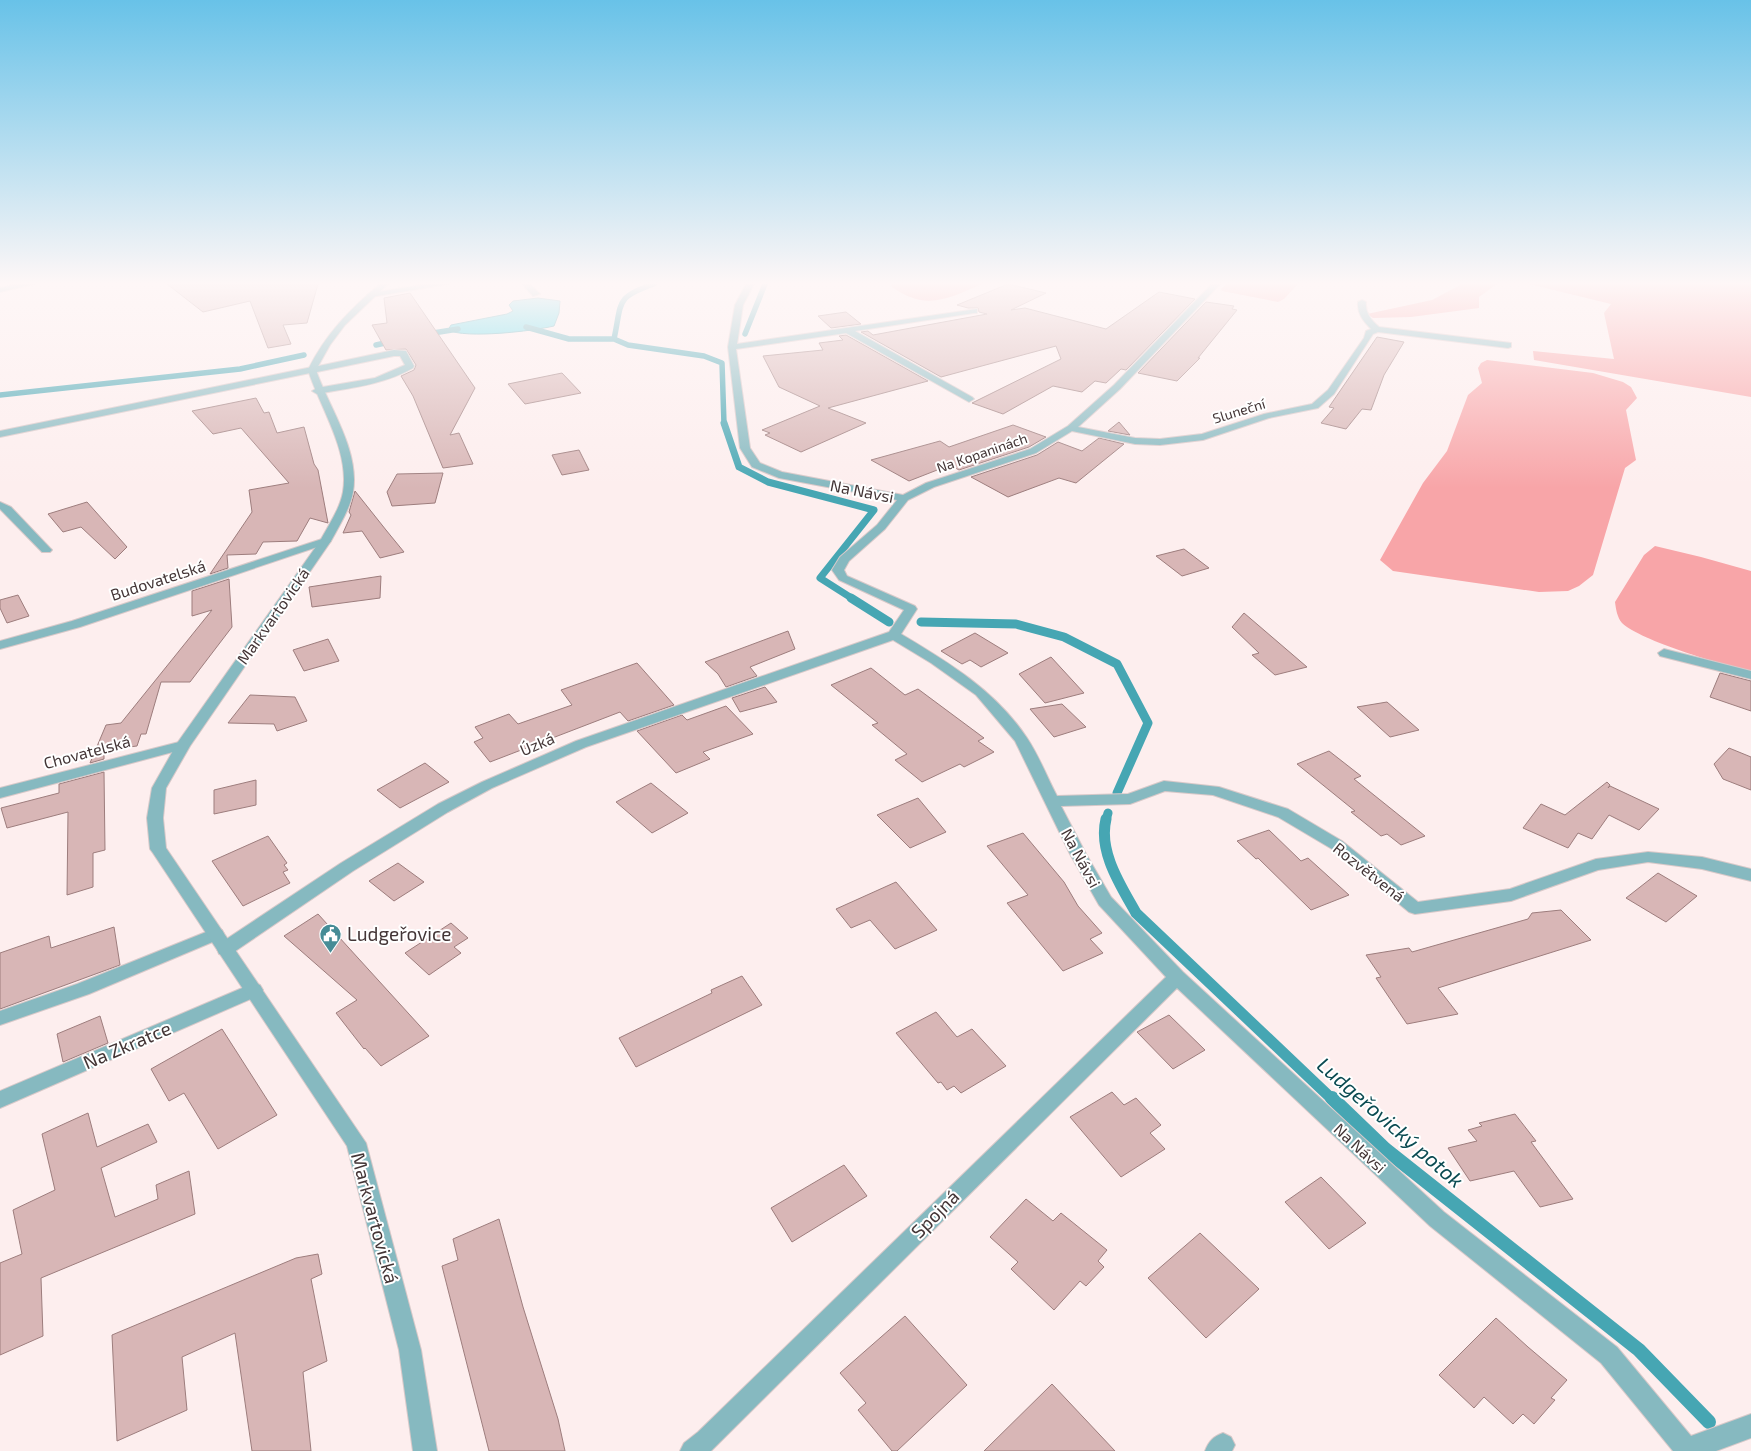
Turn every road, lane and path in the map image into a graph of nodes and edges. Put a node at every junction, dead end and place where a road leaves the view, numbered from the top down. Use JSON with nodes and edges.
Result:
{"nodes":[{"id":1,"x":321,"y":352,"type":"edge"},
{"id":2,"x":733,"y":352,"type":"edge"},
{"id":3,"x":885,"y":352,"type":"edge"},
{"id":4,"x":1152,"y":352,"type":"edge"},
{"id":5,"x":1359,"y":352,"type":"edge"},
{"id":6,"x":312,"y":370,"type":"junction"},
{"id":7,"x":317,"y":391,"type":"junction"},
{"id":8,"x":969,"y":399,"type":"dead end"},
{"id":9,"x":1071,"y":428,"type":"junction"},
{"id":10,"x":0,"y":434,"type":"edge"},
{"id":11,"x":904,"y":498,"type":"junction"},
{"id":12,"x":0,"y":505,"type":"edge"},
{"id":13,"x":325,"y":541,"type":"junction"},
{"id":14,"x":46,"y":550,"type":"dead end"},
{"id":15,"x":894,"y":635,"type":"junction"},
{"id":16,"x":0,"y":645,"type":"edge"},
{"id":17,"x":1664,"y":653,"type":"dead end"},
{"id":18,"x":1751,"y":675,"type":"edge"},
{"id":19,"x":184,"y":745,"type":"junction"},
{"id":20,"x":0,"y":793,"type":"edge"},
{"id":21,"x":1051,"y":801,"type":"junction"},
{"id":22,"x":1751,"y":875,"type":"edge"},
{"id":23,"x":216,"y":934,"type":"junction"},
{"id":24,"x":225,"y":949,"type":"junction"},
{"id":25,"x":1177,"y":976,"type":"junction"},
{"id":26,"x":254,"y":990,"type":"junction"},
{"id":27,"x":0,"y":1018,"type":"edge"},
{"id":28,"x":0,"y":1100,"type":"edge"},
{"id":29,"x":1751,"y":1426,"type":"edge"},
{"id":30,"x":425,"y":1451,"type":"edge"},
{"id":31,"x":692,"y":1451,"type":"edge"},
{"id":32,"x":1688,"y":1451,"type":"edge"}],
"edges":[{"from":1,"to":6,"type":"street"},
{"from":2,"to":11,"type":"street","name":"Na Návsi"},
{"from":3,"to":8,"type":"street"},
{"from":4,"to":9,"type":"street","name":"Na Kopaninách"},
{"from":5,"to":9,"type":"street","name":"Sluneční"},
{"from":6,"to":7,"type":"street","name":"Markvartovická"},
{"from":6,"to":7,"type":"street"},
{"from":6,"to":10,"type":"street"},
{"from":7,"to":13,"type":"street","name":"Markvartovická"},
{"from":9,"to":11,"type":"street","name":"Na Kopaninách"},
{"from":11,"to":15,"type":"street","name":"Na Návsi"},
{"from":12,"to":14,"type":"street"},
{"from":13,"to":16,"type":"street","name":"Budovatelská"},
{"from":13,"to":19,"type":"street","name":"Markvartovická"},
{"from":15,"to":21,"type":"street","name":"Na Návsi"},
{"from":15,"to":24,"type":"street","name":"Úzká"},
{"from":17,"to":18,"type":"street"},
{"from":19,"to":20,"type":"street","name":"Chovatelská"},
{"from":19,"to":23,"type":"street","name":"Markvartovická"},
{"from":21,"to":22,"type":"street","name":"Rozvětvená"},
{"from":21,"to":25,"type":"street","name":"Na Návsi"},
{"from":23,"to":24,"type":"street","name":"Markvartovická"},
{"from":23,"to":27,"type":"street"},
{"from":24,"to":26,"type":"street","name":"Markvartovická"},
{"from":25,"to":31,"type":"street","name":"Spojná"},
{"from":25,"to":32,"type":"street","name":"Na Návsi"},
{"from":26,"to":28,"type":"street","name":"Na Zkratce"},
{"from":26,"to":30,"type":"street","name":"Markvartovická"},
{"from":29,"to":32,"type":"street"}]}
